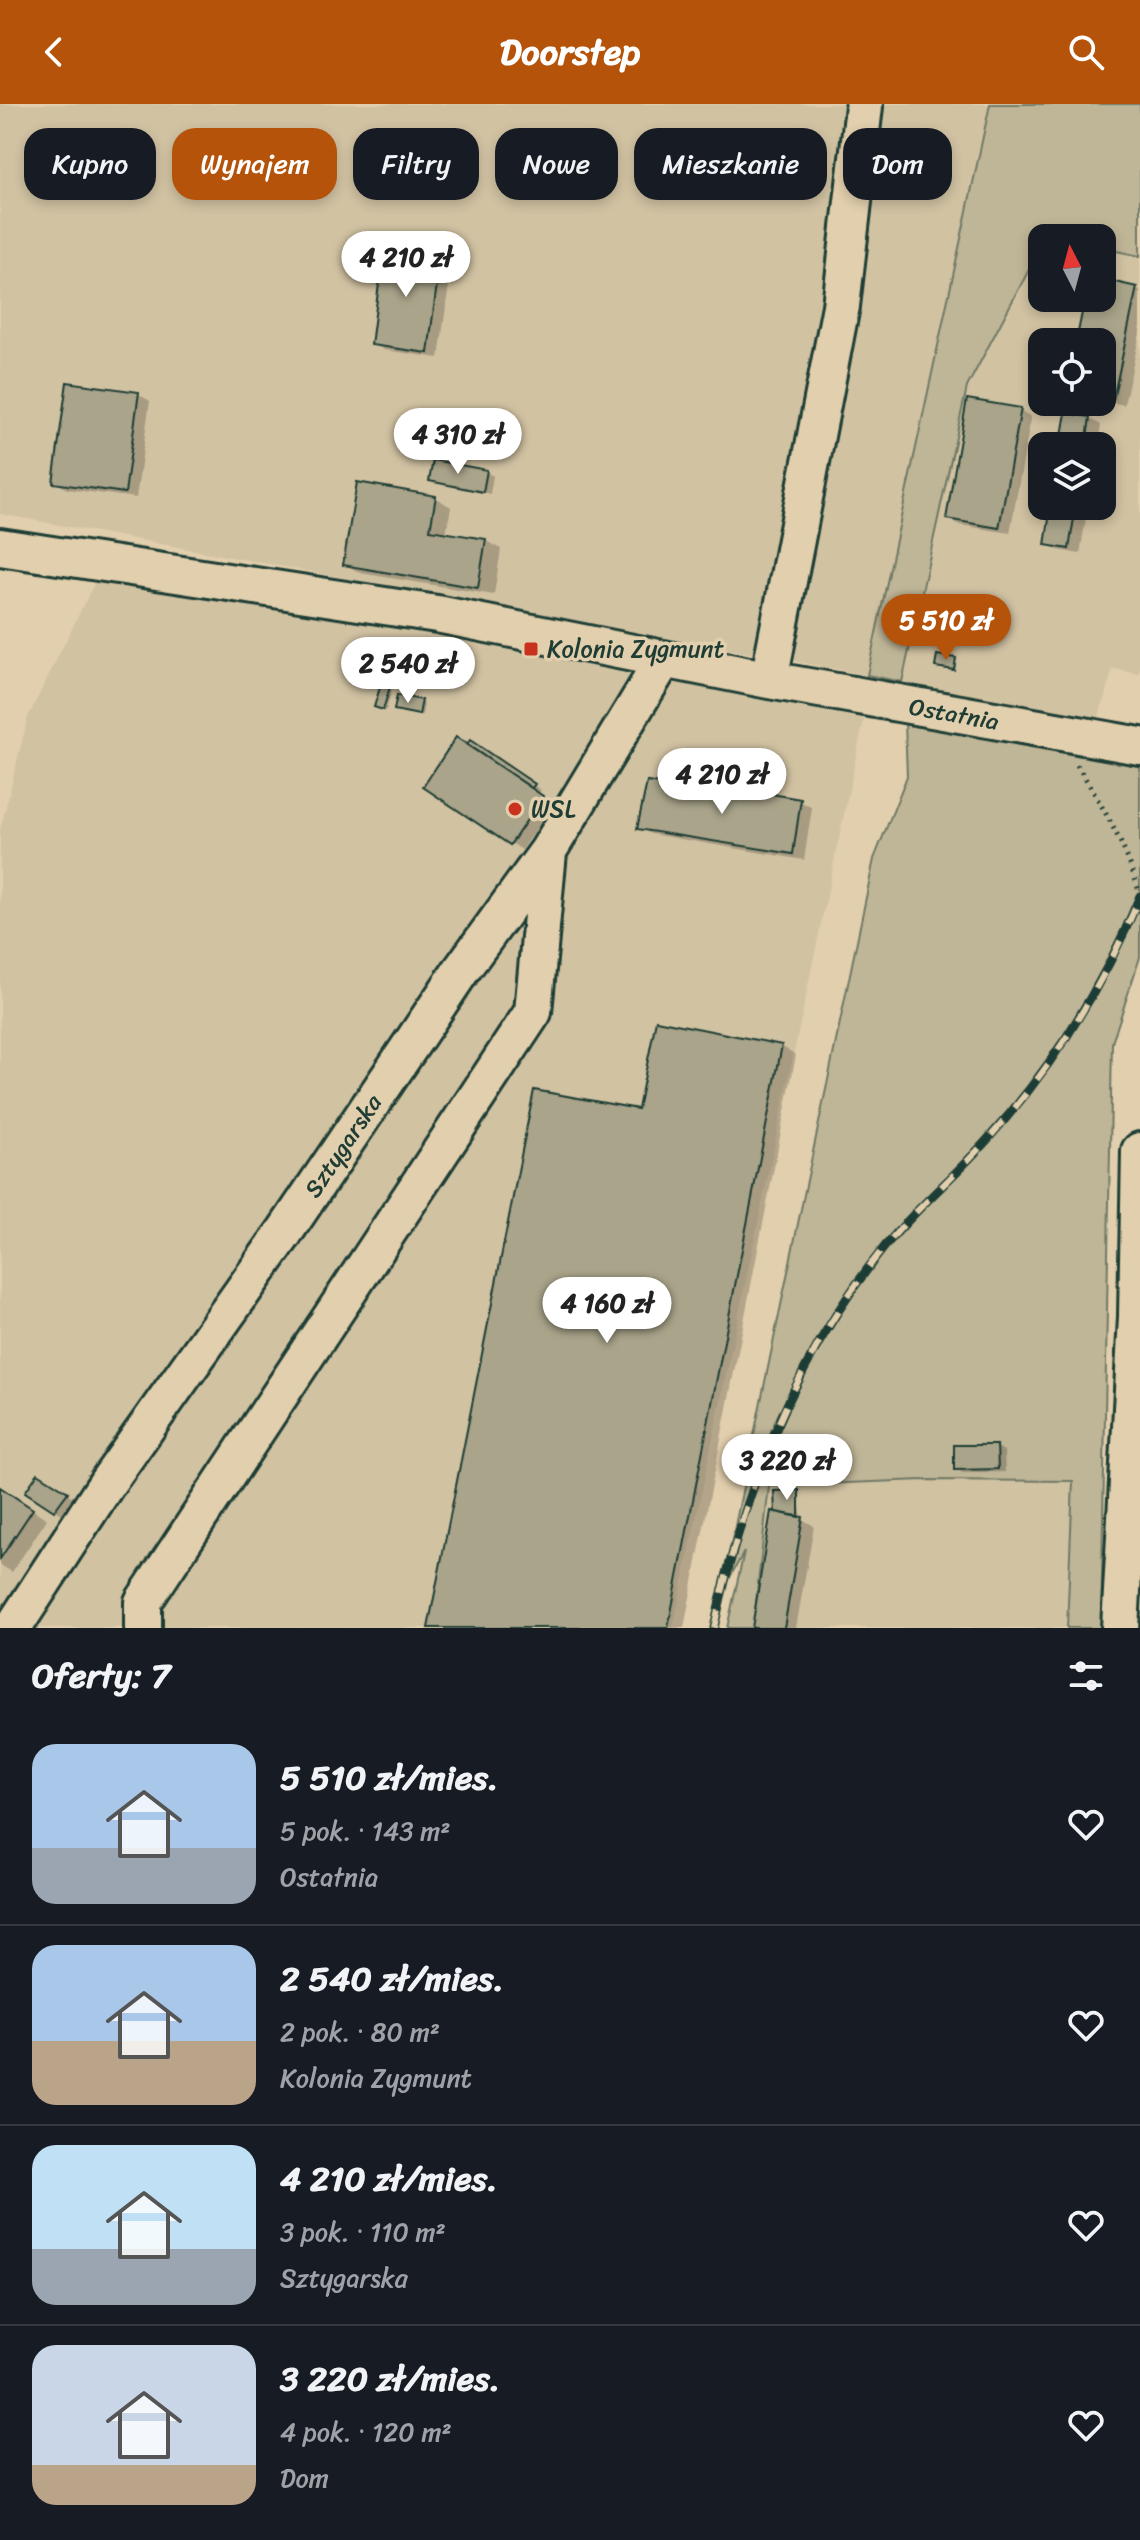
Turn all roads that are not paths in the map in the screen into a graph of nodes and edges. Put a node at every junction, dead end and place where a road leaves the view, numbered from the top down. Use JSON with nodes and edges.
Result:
{"nodes":[{"id":1,"x":862,"y":105,"type":"edge"},
{"id":2,"x":0,"y":547,"type":"edge"},
{"id":3,"x":664,"y":659,"type":"junction"},
{"id":4,"x":769,"y":680,"type":"junction"},
{"id":5,"x":1138,"y":736,"type":"edge"},
{"id":6,"x":548,"y":851,"type":"junction"},
{"id":7,"x":1140,"y":1151,"type":"edge"},
{"id":8,"x":1138,"y":1317,"type":"edge"},
{"id":9,"x":1135,"y":1445,"type":"edge"},
{"id":10,"x":13,"y":1628,"type":"edge"},
{"id":11,"x":143,"y":1628,"type":"edge"},
{"id":12,"x":1120,"y":1628,"type":"edge"}],
"edges":[{"from":1,"to":4,"type":"street"},
{"from":2,"to":3,"type":"street"},
{"from":3,"to":4,"type":"street"},
{"from":3,"to":6,"type":"street","name":"Sztygarska"},
{"from":4,"to":5,"type":"street","name":"Ostatnia"},
{"from":6,"to":10,"type":"street","name":"Sztygarska"},
{"from":6,"to":11,"type":"street"},
{"from":7,"to":8,"type":"street"},
{"from":8,"to":9,"type":"street"},
{"from":9,"to":12,"type":"street"}]}
